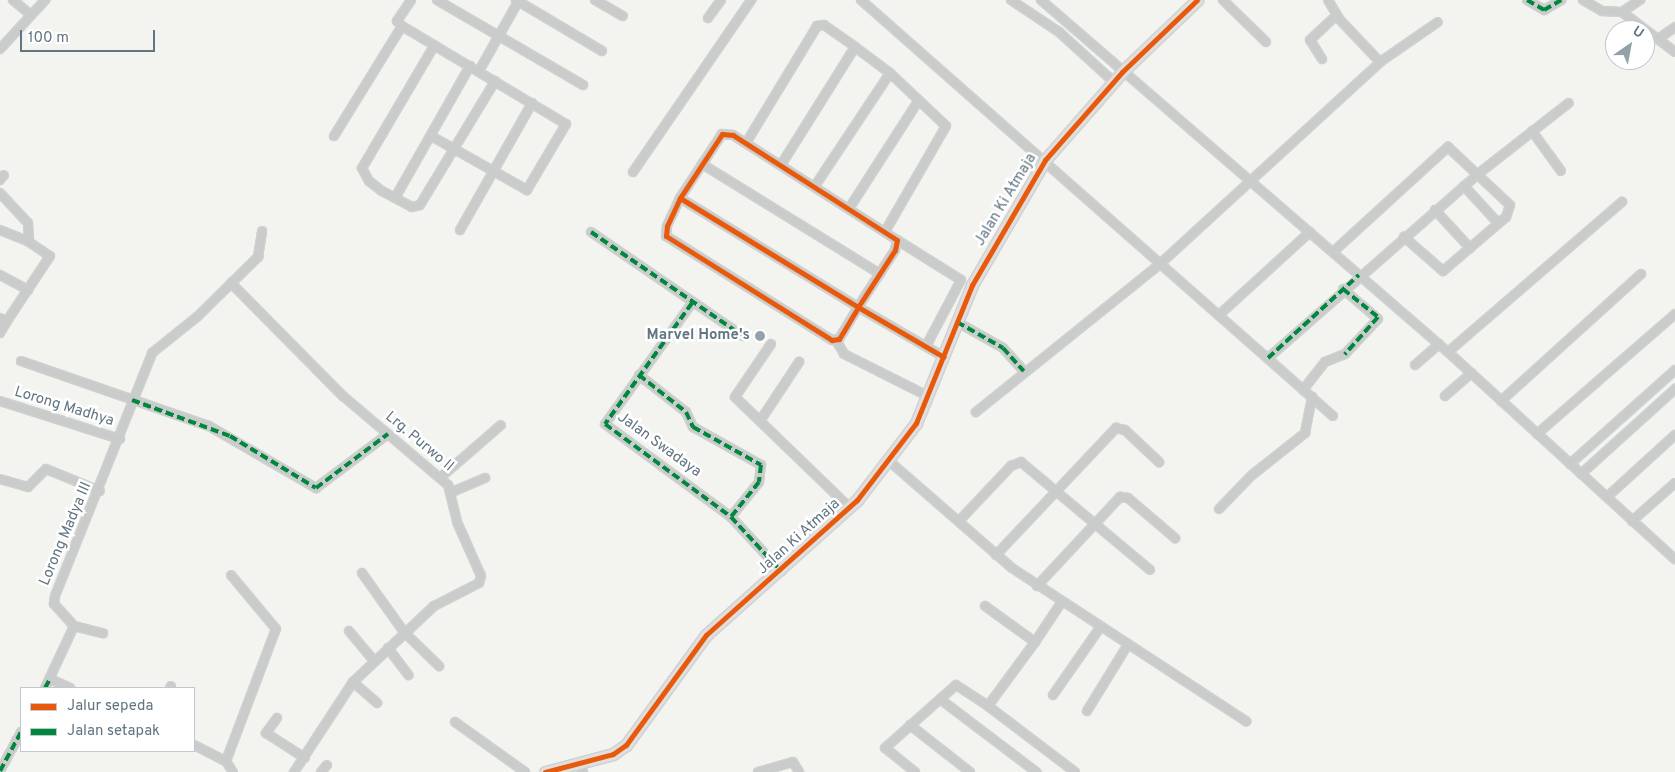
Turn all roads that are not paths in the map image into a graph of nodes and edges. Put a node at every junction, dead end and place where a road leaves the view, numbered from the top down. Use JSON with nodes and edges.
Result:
{"nodes":[{"id":1,"x":13,"y":0,"type":"edge"},
{"id":2,"x":45,"y":0,"type":"edge"},
{"id":3,"x":411,"y":0,"type":"edge"},
{"id":4,"x":437,"y":0,"type":"edge"},
{"id":5,"x":518,"y":0,"type":"edge"},
{"id":6,"x":595,"y":0,"type":"edge"},
{"id":7,"x":721,"y":0,"type":"edge"},
{"id":8,"x":751,"y":0,"type":"edge"},
{"id":9,"x":861,"y":0,"type":"edge"},
{"id":10,"x":1011,"y":0,"type":"edge"},
{"id":11,"x":1041,"y":0,"type":"edge"},
{"id":12,"x":1197,"y":0,"type":"edge"},
{"id":13,"x":1223,"y":0,"type":"edge"},
{"id":14,"x":1328,"y":0,"type":"edge"},
{"id":15,"x":1527,"y":0,"type":"edge"},
{"id":16,"x":1561,"y":0,"type":"edge"},
{"id":17,"x":1583,"y":0,"type":"edge"},
{"id":18,"x":1640,"y":0,"type":"edge"},
{"id":19,"x":1622,"y":12,"type":"junction"},
{"id":20,"x":31,"y":15,"type":"junction"},
{"id":21,"x":623,"y":16,"type":"dead end"},
{"id":22,"x":1336,"y":16,"type":"junction"},
{"id":23,"x":708,"y":18,"type":"dead end"},
{"id":24,"x":1438,"y":22,"type":"dead end"},
{"id":25,"x":402,"y":26,"type":"junction"},
{"id":26,"x":1675,"y":27,"type":"edge"},
{"id":27,"x":499,"y":36,"type":"junction"},
{"id":28,"x":1658,"y":39,"type":"junction"},
{"id":29,"x":1266,"y":42,"type":"dead end"},
{"id":30,"x":434,"y":46,"type":"junction"},
{"id":31,"x":855,"y":47,"type":"junction"},
{"id":32,"x":0,"y":49,"type":"edge"},
{"id":33,"x":602,"y":51,"type":"dead end"},
{"id":34,"x":1675,"y":52,"type":"edge"},
{"id":35,"x":1322,"y":59,"type":"dead end"},
{"id":36,"x":1380,"y":62,"type":"junction"},
{"id":37,"x":470,"y":66,"type":"junction"},
{"id":38,"x":478,"y":71,"type":"junction"},
{"id":39,"x":890,"y":73,"type":"junction"},
{"id":40,"x":1118,"y":77,"type":"junction"},
{"id":41,"x":495,"y":81,"type":"junction"},
{"id":42,"x":583,"y":85,"type":"dead end"},
{"id":43,"x":920,"y":100,"type":"junction"},
{"id":44,"x":532,"y":103,"type":"junction"},
{"id":45,"x":1569,"y":103,"type":"dead end"},
{"id":46,"x":1532,"y":131,"type":"junction"},
{"id":47,"x":334,"y":136,"type":"dead end"},
{"id":48,"x":431,"y":136,"type":"junction"},
{"id":49,"x":746,"y":143,"type":"junction"},
{"id":50,"x":453,"y":149,"type":"junction"},
{"id":51,"x":1044,"y":160,"type":"junction"},
{"id":52,"x":702,"y":164,"type":"junction"},
{"id":53,"x":781,"y":165,"type":"junction"},
{"id":54,"x":494,"y":171,"type":"junction"},
{"id":55,"x":1561,"y":171,"type":"dead end"},
{"id":56,"x":633,"y":172,"type":"dead end"},
{"id":57,"x":1478,"y":174,"type":"junction"},
{"id":58,"x":1248,"y":181,"type":"junction"},
{"id":59,"x":815,"y":186,"type":"junction"},
{"id":60,"x":1464,"y":186,"type":"junction"},
{"id":61,"x":0,"y":193,"type":"edge"},
{"id":62,"x":395,"y":198,"type":"junction"},
{"id":63,"x":680,"y":198,"type":"junction"},
{"id":64,"x":1622,"y":202,"type":"dead end"},
{"id":65,"x":850,"y":207,"type":"junction"},
{"id":66,"x":1435,"y":210,"type":"junction"},
{"id":67,"x":1498,"y":224,"type":"junction"},
{"id":68,"x":0,"y":230,"type":"edge"},
{"id":69,"x":460,"y":230,"type":"dead end"},
{"id":70,"x":886,"y":230,"type":"junction"},
{"id":71,"x":262,"y":231,"type":"dead end"},
{"id":72,"x":591,"y":232,"type":"dead end"},
{"id":73,"x":1308,"y":233,"type":"junction"},
{"id":74,"x":1404,"y":237,"type":"junction"},
{"id":75,"x":897,"y":240,"type":"junction"},
{"id":76,"x":29,"y":242,"type":"junction"},
{"id":77,"x":1470,"y":248,"type":"junction"},
{"id":78,"x":1333,"y":252,"type":"junction"},
{"id":79,"x":1161,"y":263,"type":"junction"},
{"id":80,"x":880,"y":274,"type":"junction"},
{"id":81,"x":1641,"y":274,"type":"dead end"},
{"id":82,"x":0,"y":275,"type":"edge"},
{"id":83,"x":1357,"y":277,"type":"junction"},
{"id":84,"x":231,"y":283,"type":"junction"},
{"id":85,"x":1345,"y":287,"type":"junction"},
{"id":86,"x":28,"y":290,"type":"junction"},
{"id":87,"x":692,"y":303,"type":"junction"},
{"id":88,"x":858,"y":307,"type":"junction"},
{"id":89,"x":1675,"y":314,"type":"edge"},
{"id":90,"x":1219,"y":315,"type":"junction"},
{"id":91,"x":4,"y":319,"type":"edge"},
{"id":92,"x":957,"y":322,"type":"junction"},
{"id":93,"x":0,"y":333,"type":"edge"},
{"id":94,"x":743,"y":336,"type":"dead end"},
{"id":95,"x":836,"y":340,"type":"junction"},
{"id":96,"x":771,"y":344,"type":"dead end"},
{"id":97,"x":926,"y":346,"type":"junction"},
{"id":98,"x":1436,"y":347,"type":"junction"},
{"id":99,"x":1448,"y":352,"type":"junction"},
{"id":100,"x":944,"y":357,"type":"junction"},
{"id":101,"x":1268,"y":358,"type":"junction"},
{"id":102,"x":21,"y":361,"type":"dead end"},
{"id":103,"x":799,"y":362,"type":"dead end"},
{"id":104,"x":1418,"y":363,"type":"dead end"},
{"id":105,"x":1675,"y":370,"type":"edge"},
{"id":106,"x":1024,"y":371,"type":"junction"},
{"id":107,"x":639,"y":375,"type":"junction"},
{"id":108,"x":1469,"y":375,"type":"junction"},
{"id":109,"x":1675,"y":389,"type":"edge"},
{"id":110,"x":1303,"y":390,"type":"junction"},
{"id":111,"x":928,"y":396,"type":"junction"},
{"id":112,"x":1445,"y":396,"type":"dead end"},
{"id":113,"x":1312,"y":397,"type":"junction"},
{"id":114,"x":132,"y":400,"type":"junction"},
{"id":115,"x":0,"y":401,"type":"edge"},
{"id":116,"x":1501,"y":401,"type":"junction"},
{"id":117,"x":976,"y":412,"type":"dead end"},
{"id":118,"x":1333,"y":416,"type":"dead end"},
{"id":119,"x":760,"y":421,"type":"junction"},
{"id":120,"x":501,"y":425,"type":"dead end"},
{"id":121,"x":388,"y":434,"type":"junction"},
{"id":122,"x":1537,"y":434,"type":"junction"},
{"id":123,"x":1675,"y":435,"type":"edge"},
{"id":124,"x":120,"y":439,"type":"junction"},
{"id":125,"x":889,"y":461,"type":"junction"},
{"id":126,"x":1159,"y":462,"type":"dead end"},
{"id":127,"x":1570,"y":464,"type":"junction"},
{"id":128,"x":1582,"y":474,"type":"junction"},
{"id":129,"x":440,"y":477,"type":"junction"},
{"id":130,"x":485,"y":478,"type":"dead end"},
{"id":131,"x":0,"y":480,"type":"edge"},
{"id":132,"x":1675,"y":483,"type":"edge"},
{"id":133,"x":100,"y":491,"type":"junction"},
{"id":134,"x":452,"y":492,"type":"junction"},
{"id":135,"x":1059,"y":492,"type":"junction"},
{"id":136,"x":1607,"y":498,"type":"junction"},
{"id":137,"x":850,"y":508,"type":"junction"},
{"id":138,"x":1219,"y":509,"type":"dead end"},
{"id":139,"x":731,"y":517,"type":"junction"},
{"id":140,"x":959,"y":521,"type":"junction"},
{"id":141,"x":1632,"y":521,"type":"junction"},
{"id":142,"x":1095,"y":525,"type":"junction"},
{"id":143,"x":1175,"y":538,"type":"dead end"},
{"id":144,"x":996,"y":555,"type":"junction"},
{"id":145,"x":1675,"y":559,"type":"edge"},
{"id":146,"x":1150,"y":570,"type":"dead end"},
{"id":147,"x":781,"y":571,"type":"junction"},
{"id":148,"x":362,"y":574,"type":"dead end"},
{"id":149,"x":231,"y":576,"type":"dead end"},
{"id":150,"x":1037,"y":586,"type":"junction"},
{"id":151,"x":1061,"y":603,"type":"junction"},
{"id":152,"x":985,"y":606,"type":"dead end"},
{"id":153,"x":74,"y":626,"type":"junction"},
{"id":154,"x":1099,"y":628,"type":"junction"},
{"id":155,"x":349,"y":632,"type":"dead end"},
{"id":156,"x":404,"y":632,"type":"junction"},
{"id":157,"x":103,"y":633,"type":"dead end"},
{"id":158,"x":1035,"y":642,"type":"junction"},
{"id":159,"x":1127,"y":646,"type":"junction"},
{"id":160,"x":388,"y":648,"type":"junction"},
{"id":161,"x":374,"y":661,"type":"junction"},
{"id":162,"x":439,"y":666,"type":"dead end"},
{"id":163,"x":408,"y":675,"type":"dead end"},
{"id":164,"x":50,"y":679,"type":"junction"},
{"id":165,"x":353,"y":682,"type":"junction"},
{"id":166,"x":46,"y":687,"type":"edge"},
{"id":167,"x":68,"y":687,"type":"edge"},
{"id":168,"x":1053,"y":694,"type":"dead end"},
{"id":169,"x":940,"y":699,"type":"junction"},
{"id":170,"x":377,"y":704,"type":"dead end"},
{"id":171,"x":988,"y":706,"type":"junction"},
{"id":172,"x":1088,"y":710,"type":"dead end"},
{"id":173,"x":277,"y":718,"type":"dead end"},
{"id":174,"x":1246,"y":721,"type":"dead end"},
{"id":175,"x":455,"y":722,"type":"dead end"},
{"id":176,"x":910,"y":725,"type":"junction"},
{"id":177,"x":20,"y":734,"type":"edge"},
{"id":178,"x":195,"y":746,"type":"edge"},
{"id":179,"x":305,"y":758,"type":"junction"},
{"id":180,"x":226,"y":761,"type":"junction"},
{"id":181,"x":326,"y":764,"type":"dead end"},
{"id":182,"x":580,"y":768,"type":"edge"},
{"id":183,"x":1069,"y":770,"type":"edge"},
{"id":184,"x":0,"y":771,"type":"edge"},
{"id":185,"x":233,"y":772,"type":"edge"},
{"id":186,"x":294,"y":772,"type":"edge"},
{"id":187,"x":321,"y":772,"type":"edge"},
{"id":188,"x":525,"y":772,"type":"edge"},
{"id":189,"x":545,"y":772,"type":"edge"},
{"id":190,"x":758,"y":772,"type":"edge"},
{"id":191,"x":799,"y":772,"type":"edge"},
{"id":192,"x":915,"y":772,"type":"edge"},
{"id":193,"x":970,"y":772,"type":"edge"},
{"id":194,"x":1036,"y":772,"type":"edge"}],
"edges":[{"from":1,"to":20,"type":"street"},
{"from":2,"to":20,"type":"street"},
{"from":3,"to":25,"type":"street"},
{"from":4,"to":27,"type":"street"},
{"from":5,"to":27,"type":"street"},
{"from":5,"to":33,"type":"street"},
{"from":6,"to":21,"type":"street"},
{"from":7,"to":23,"type":"street"},
{"from":8,"to":56,"type":"street"},
{"from":9,"to":51,"type":"street"},
{"from":10,"to":40,"type":"street"},
{"from":11,"to":40,"type":"street"},
{"from":12,"to":40,"type":"street","name":"Jalan Ki Atmaja"},
{"from":13,"to":29,"type":"street"},
{"from":14,"to":22,"type":"street"},
{"from":15,"to":16,"type":"street"},
{"from":17,"to":19,"type":"street"},
{"from":18,"to":19,"type":"street"},
{"from":19,"to":28,"type":"street"},
{"from":20,"to":32,"type":"street"},
{"from":22,"to":35,"type":"street"},
{"from":22,"to":36,"type":"street"},
{"from":24,"to":36,"type":"street"},
{"from":25,"to":30,"type":"street"},
{"from":25,"to":47,"type":"street"},
{"from":26,"to":28,"type":"street"},
{"from":27,"to":38,"type":"street"},
{"from":27,"to":42,"type":"street"},
{"from":28,"to":34,"type":"street"},
{"from":30,"to":37,"type":"street"},
{"from":30,"to":62,"type":"street"},
{"from":31,"to":39,"type":"street"},
{"from":31,"to":49,"type":"street"},
{"from":31,"to":53,"type":"street"},
{"from":36,"to":58,"type":"street"},
{"from":37,"to":38,"type":"street"},
{"from":37,"to":48,"type":"street"},
{"from":38,"to":41,"type":"street"},
{"from":39,"to":43,"type":"street"},
{"from":39,"to":59,"type":"street"},
{"from":40,"to":51,"type":"street","name":"Jalan Ki Atmaja"},
{"from":40,"to":58,"type":"street"},
{"from":41,"to":44,"type":"street"},
{"from":41,"to":50,"type":"street"},
{"from":43,"to":65,"type":"street"},
{"from":43,"to":70,"type":"street"},
{"from":44,"to":54,"type":"street"},
{"from":44,"to":54,"type":"street"},
{"from":45,"to":46,"type":"street"},
{"from":46,"to":55,"type":"street"},
{"from":46,"to":57,"type":"street"},
{"from":48,"to":50,"type":"street"},
{"from":48,"to":62,"type":"street"},
{"from":49,"to":52,"type":"street"},
{"from":49,"to":53,"type":"street"},
{"from":50,"to":54,"type":"street"},
{"from":50,"to":62,"type":"street"},
{"from":51,"to":79,"type":"street"},
{"from":51,"to":92,"type":"street","name":"Jalan Ki Atmaja"},
{"from":52,"to":63,"type":"street"},
{"from":52,"to":80,"type":"street"},
{"from":53,"to":59,"type":"street"},
{"from":54,"to":69,"type":"street"},
{"from":57,"to":60,"type":"street"},
{"from":57,"to":67,"type":"street"},
{"from":57,"to":78,"type":"street"},
{"from":58,"to":73,"type":"street"},
{"from":58,"to":79,"type":"street"},
{"from":59,"to":65,"type":"street"},
{"from":60,"to":66,"type":"street"},
{"from":60,"to":67,"type":"street"},
{"from":61,"to":76,"type":"street"},
{"from":63,"to":88,"type":"street"},
{"from":63,"to":95,"type":"street"},
{"from":64,"to":99,"type":"street"},
{"from":65,"to":70,"type":"street"},
{"from":66,"to":74,"type":"street"},
{"from":66,"to":77,"type":"street"},
{"from":67,"to":77,"type":"street"},
{"from":68,"to":76,"type":"street"},
{"from":70,"to":75,"type":"street"},
{"from":71,"to":84,"type":"street","name":"Lorong Madya III"},
{"from":72,"to":87,"type":"street"},
{"from":73,"to":78,"type":"street"},
{"from":73,"to":90,"type":"street"},
{"from":74,"to":77,"type":"street"},
{"from":74,"to":83,"type":"street"},
{"from":75,"to":80,"type":"street"},
{"from":75,"to":97,"type":"street"},
{"from":76,"to":86,"type":"street"},
{"from":78,"to":83,"type":"street"},
{"from":79,"to":90,"type":"street"},
{"from":79,"to":106,"type":"street"},
{"from":80,"to":88,"type":"street"},
{"from":81,"to":116,"type":"street"},
{"from":82,"to":86,"type":"street"},
{"from":83,"to":85,"type":"street"},
{"from":83,"to":98,"type":"street"},
{"from":84,"to":114,"type":"street","name":"Lorong Madya III"},
{"from":84,"to":121,"type":"street","name":"Lrg. Purwo II"},
{"from":85,"to":101,"type":"street"},
{"from":85,"to":110,"type":"street"},
{"from":86,"to":91,"type":"street"},
{"from":87,"to":94,"type":"street"},
{"from":87,"to":107,"type":"street","name":"Jalan Swadaya"},
{"from":88,"to":95,"type":"street"},
{"from":88,"to":97,"type":"street"},
{"from":89,"to":122,"type":"street"},
{"from":90,"to":101,"type":"street"},
{"from":91,"to":93,"type":"street"},
{"from":92,"to":100,"type":"street","name":"Jalan Ki Atmaja"},
{"from":92,"to":106,"type":"street"},
{"from":95,"to":111,"type":"street"},
{"from":96,"to":119,"type":"street","name":"Jalan Ki Atmaja"},
{"from":97,"to":100,"type":"street"},
{"from":98,"to":99,"type":"street"},
{"from":98,"to":104,"type":"street"},
{"from":99,"to":108,"type":"street"},
{"from":100,"to":111,"type":"street","name":"Jalan Ki Atmaja"},
{"from":101,"to":110,"type":"street"},
{"from":102,"to":114,"type":"street"},
{"from":103,"to":119,"type":"street"},
{"from":105,"to":127,"type":"street"},
{"from":106,"to":117,"type":"street"},
{"from":107,"to":139,"type":"street"},
{"from":107,"to":139,"type":"street","name":"Jalan Swadaya"},
{"from":108,"to":112,"type":"street"},
{"from":108,"to":116,"type":"street"},
{"from":109,"to":128,"type":"street"},
{"from":110,"to":113,"type":"street"},
{"from":111,"to":125,"type":"street","name":"Jalan Ki Atmaja"},
{"from":113,"to":118,"type":"street"},
{"from":113,"to":138,"type":"street"},
{"from":114,"to":121,"type":"street"},
{"from":114,"to":124,"type":"street","name":"Lorong Madya III"},
{"from":115,"to":124,"type":"street","name":"Lorong Madhya"},
{"from":116,"to":122,"type":"street"},
{"from":119,"to":137,"type":"street","name":"Jalan Ki Atmaja"},
{"from":120,"to":129,"type":"street"},
{"from":121,"to":129,"type":"street","name":"Lrg. Purwo II"},
{"from":122,"to":127,"type":"street"},
{"from":123,"to":136,"type":"street"},
{"from":124,"to":133,"type":"street","name":"Lorong Madya III"},
{"from":125,"to":137,"type":"street","name":"Jalan Ki Atmaja"},
{"from":125,"to":140,"type":"street"},
{"from":126,"to":135,"type":"street"},
{"from":127,"to":128,"type":"street"},
{"from":128,"to":136,"type":"street"},
{"from":129,"to":134,"type":"street","name":"Lrg. Purwo II"},
{"from":130,"to":134,"type":"street"},
{"from":131,"to":133,"type":"street"},
{"from":132,"to":141,"type":"street"},
{"from":133,"to":153,"type":"street","name":"Lorong Madya III"},
{"from":134,"to":156,"type":"street","name":"Lrg. Purwo II"},
{"from":135,"to":140,"type":"street"},
{"from":135,"to":142,"type":"street"},
{"from":135,"to":144,"type":"street"},
{"from":136,"to":141,"type":"street"},
{"from":137,"to":147,"type":"street","name":"Jalan Ki Atmaja"},
{"from":139,"to":147,"type":"street","name":"Jalan Swadaya"},
{"from":140,"to":144,"type":"street"},
{"from":141,"to":145,"type":"street"},
{"from":142,"to":143,"type":"street"},
{"from":142,"to":146,"type":"street"},
{"from":142,"to":150,"type":"street"},
{"from":144,"to":150,"type":"street"},
{"from":147,"to":182,"type":"street","name":"Jalan Ki Atmaja"},
{"from":148,"to":156,"type":"street"},
{"from":149,"to":180,"type":"street"},
{"from":150,"to":151,"type":"street"},
{"from":151,"to":154,"type":"street"},
{"from":151,"to":158,"type":"street"},
{"from":152,"to":158,"type":"street"},
{"from":153,"to":157,"type":"street"},
{"from":153,"to":164,"type":"street"},
{"from":154,"to":159,"type":"street"},
{"from":154,"to":168,"type":"street"},
{"from":155,"to":161,"type":"street"},
{"from":156,"to":160,"type":"street","name":"Lrg. Purwo II"},
{"from":156,"to":162,"type":"street"},
{"from":158,"to":171,"type":"street"},
{"from":159,"to":172,"type":"street"},
{"from":159,"to":174,"type":"street"},
{"from":160,"to":161,"type":"street","name":"Lrg. Purwo II"},
{"from":160,"to":163,"type":"street"},
{"from":161,"to":165,"type":"street","name":"Lrg. Purwo II"},
{"from":164,"to":166,"type":"street"},
{"from":164,"to":167,"type":"street"},
{"from":165,"to":170,"type":"street"},
{"from":165,"to":179,"type":"street","name":"Lrg. Purwo II"},
{"from":169,"to":171,"type":"street"},
{"from":169,"to":176,"type":"street"},
{"from":169,"to":194,"type":"street"},
{"from":171,"to":183,"type":"street"},
{"from":173,"to":179,"type":"street"},
{"from":175,"to":188,"type":"street"},
{"from":176,"to":192,"type":"street"},
{"from":176,"to":193,"type":"street"},
{"from":177,"to":184,"type":"street"},
{"from":178,"to":180,"type":"street"},
{"from":179,"to":186,"type":"street","name":"Lrg. Purwo II"},
{"from":180,"to":185,"type":"street"},
{"from":181,"to":187,"type":"street"},
{"from":182,"to":189,"type":"street","name":"Jalan Ki Atmaja"},
{"from":190,"to":191,"type":"street"}]}
